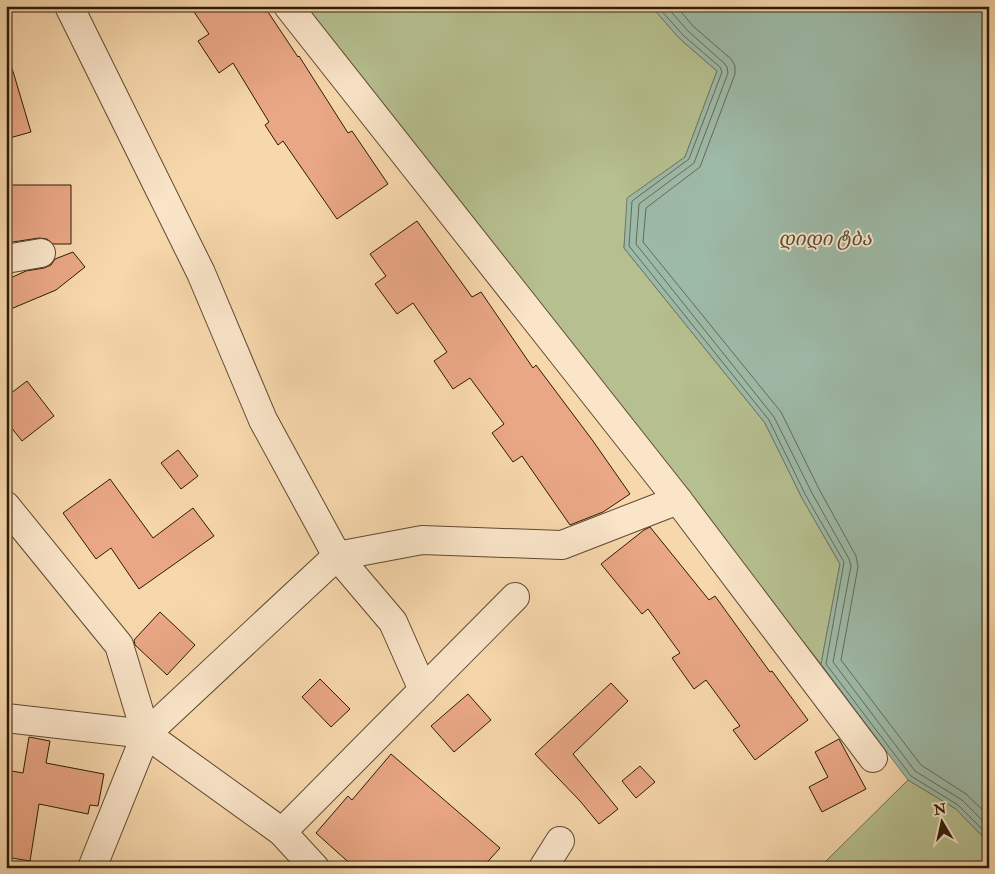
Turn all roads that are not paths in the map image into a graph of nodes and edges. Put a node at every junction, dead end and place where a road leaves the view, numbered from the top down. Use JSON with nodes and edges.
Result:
{"nodes":[{"id":1,"x":69,"y":6,"type":"edge"},
{"id":2,"x":288,"y":6,"type":"edge"},
{"id":3,"x":41,"y":253,"type":"dead end"},
{"id":4,"x":6,"y":259,"type":"edge"},
{"id":5,"x":678,"y":500,"type":"junction"},
{"id":6,"x":6,"y":506,"type":"edge"},
{"id":7,"x":337,"y":556,"type":"junction"},
{"id":8,"x":515,"y":597,"type":"dead end"},
{"id":9,"x":424,"y":690,"type":"junction"},
{"id":10,"x":6,"y":718,"type":"edge"},
{"id":11,"x":146,"y":734,"type":"junction"},
{"id":12,"x":873,"y":758,"type":"dead end"},
{"id":13,"x":282,"y":832,"type":"junction"},
{"id":14,"x":560,"y":841,"type":"dead end"},
{"id":15,"x":92,"y":868,"type":"edge"},
{"id":16,"x":315,"y":868,"type":"edge"},
{"id":17,"x":543,"y":868,"type":"edge"}],
"edges":[{"from":1,"to":7,"type":"street"},
{"from":2,"to":5,"type":"street"},
{"from":3,"to":4,"type":"street"},
{"from":5,"to":7,"type":"street"},
{"from":5,"to":12,"type":"street"},
{"from":6,"to":11,"type":"street"},
{"from":7,"to":9,"type":"street"},
{"from":7,"to":11,"type":"street"},
{"from":8,"to":9,"type":"street"},
{"from":9,"to":13,"type":"street"},
{"from":10,"to":11,"type":"street"},
{"from":11,"to":13,"type":"street"},
{"from":11,"to":15,"type":"street"},
{"from":13,"to":16,"type":"street"},
{"from":14,"to":17,"type":"street"}]}
